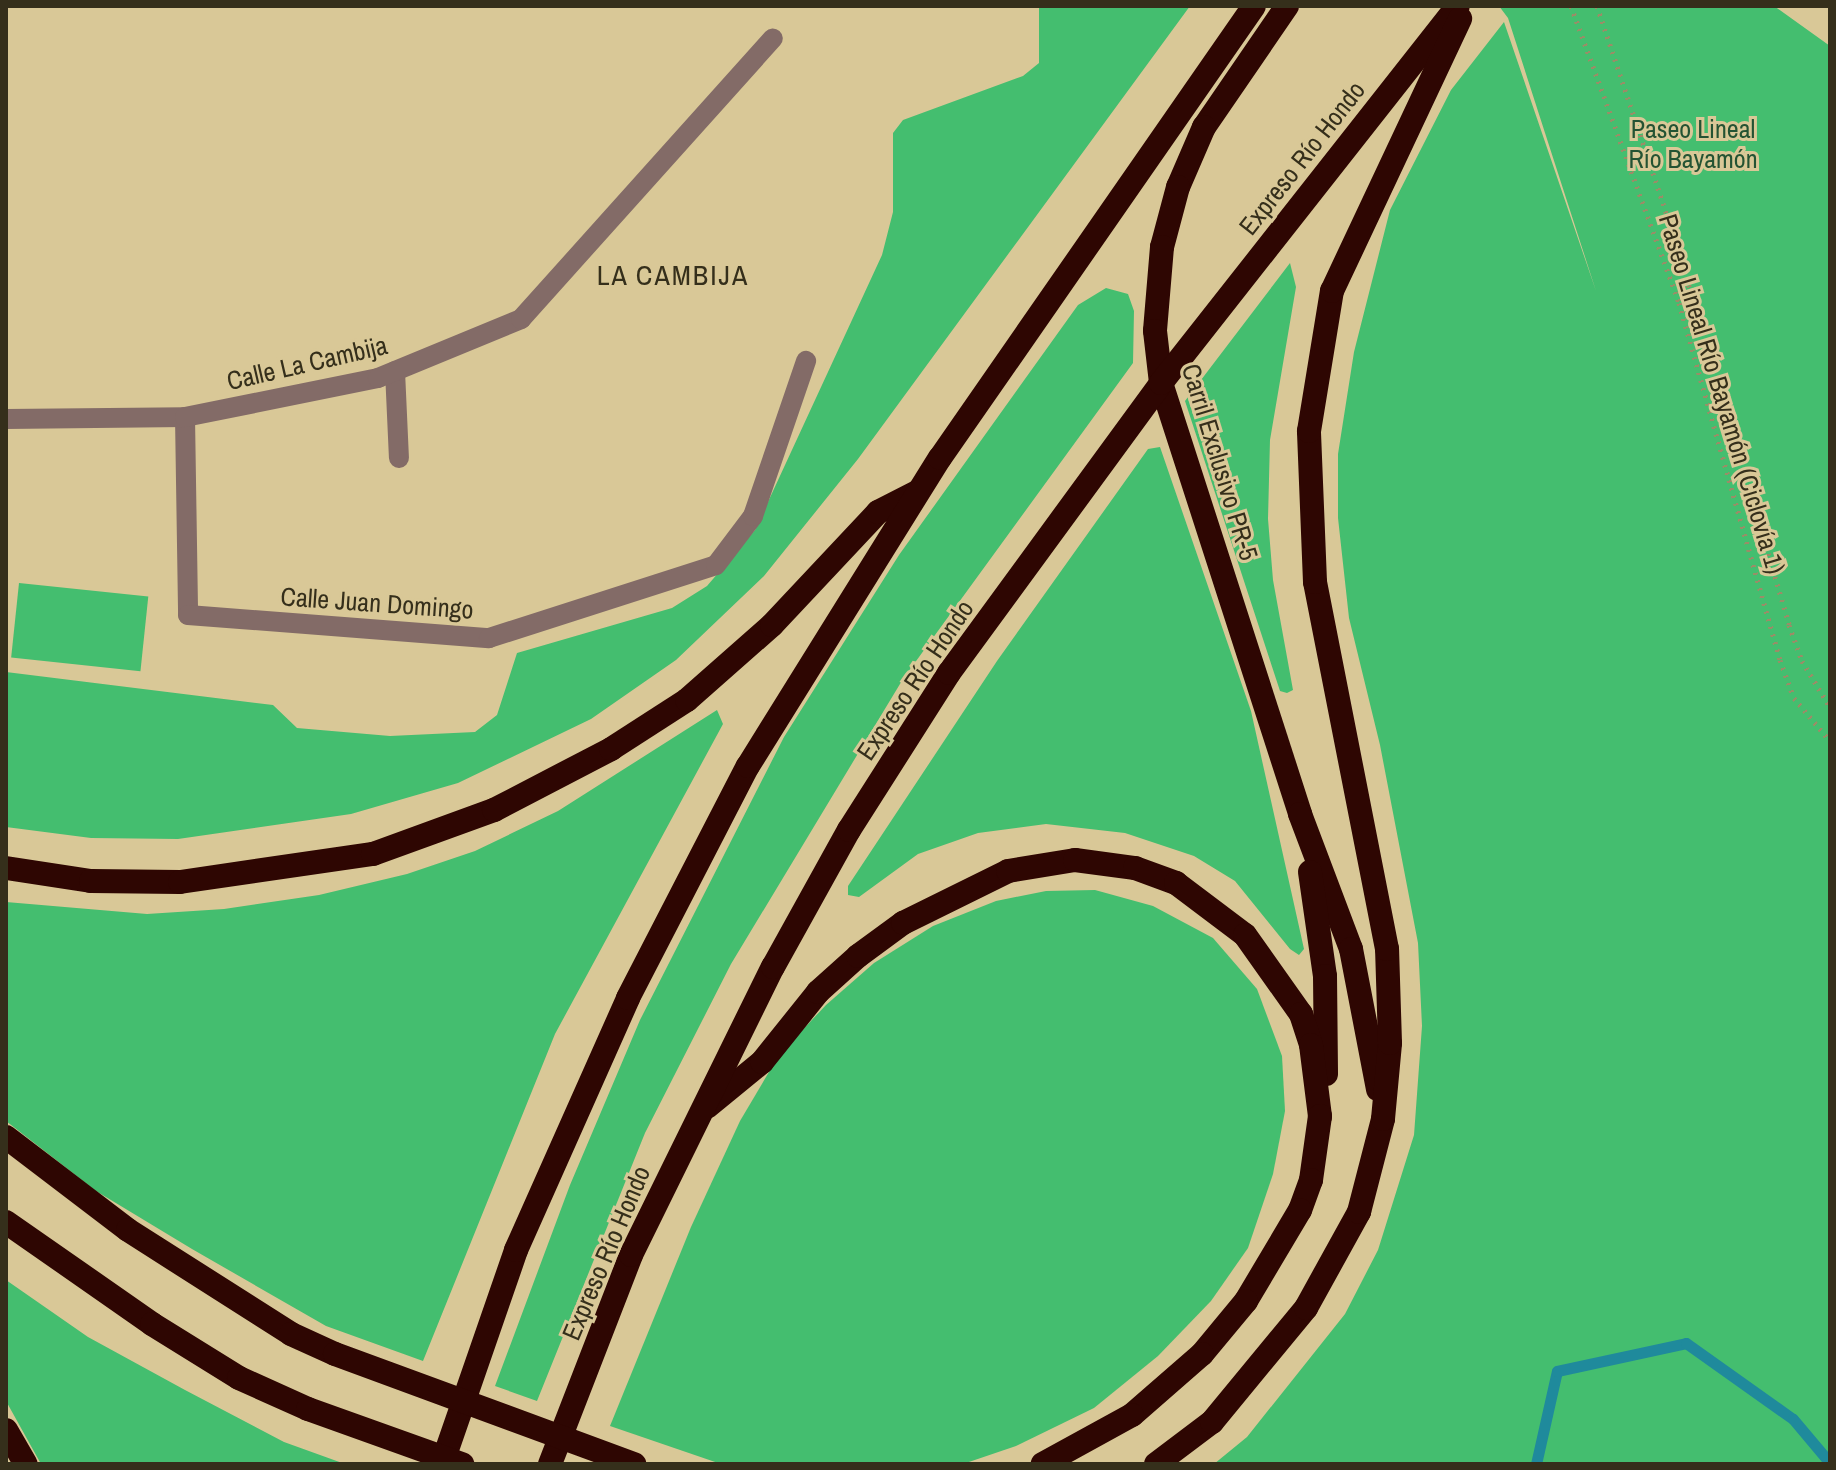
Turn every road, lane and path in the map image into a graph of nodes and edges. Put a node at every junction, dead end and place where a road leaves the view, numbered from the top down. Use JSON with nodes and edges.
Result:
{"nodes":[{"id":1,"x":1254,"y":6,"type":"edge"},
{"id":2,"x":1287,"y":6,"type":"edge"},
{"id":3,"x":1458,"y":6,"type":"edge"},
{"id":4,"x":1467,"y":6,"type":"edge"},
{"id":5,"x":1571,"y":6,"type":"edge"},
{"id":6,"x":1597,"y":6,"type":"edge"},
{"id":7,"x":773,"y":38,"type":"dead end"},
{"id":8,"x":806,"y":361,"type":"dead end"},
{"id":9,"x":395,"y":371,"type":"junction"},
{"id":10,"x":1161,"y":383,"type":"junction"},
{"id":11,"x":185,"y":417,"type":"junction"},
{"id":12,"x":6,"y":419,"type":"edge"},
{"id":13,"x":399,"y":458,"type":"dead end"},
{"id":14,"x":919,"y":491,"type":"junction"},
{"id":15,"x":1830,"y":707,"type":"edge"},
{"id":16,"x":1830,"y":741,"type":"edge"},
{"id":17,"x":1300,"y":814,"type":"junction"},
{"id":18,"x":6,"y":868,"type":"edge"},
{"id":19,"x":699,"y":1114,"type":"junction"},
{"id":20,"x":1383,"y":1119,"type":"junction"},
{"id":21,"x":6,"y":1137,"type":"edge"},
{"id":22,"x":1317,"y":1151,"type":"junction"},
{"id":23,"x":6,"y":1222,"type":"edge"},
{"id":24,"x":6,"y":1430,"type":"edge"},
{"id":25,"x":26,"y":1464,"type":"edge"},
{"id":26,"x":442,"y":1464,"type":"edge"},
{"id":27,"x":462,"y":1464,"type":"edge"},
{"id":28,"x":550,"y":1464,"type":"edge"},
{"id":29,"x":634,"y":1464,"type":"edge"},
{"id":30,"x":1043,"y":1464,"type":"edge"},
{"id":31,"x":1156,"y":1464,"type":"edge"}],
"edges":[{"from":1,"to":14,"type":"highway"},
{"from":2,"to":10,"type":"highway","name":"Carril Exclusivo PR-5"},
{"from":3,"to":10,"type":"highway","name":"Expreso Río Hondo"},
{"from":4,"to":20,"type":"highway"},
{"from":5,"to":16,"type":"path","name":"Paseo Lineal Río Bayamón (Ciclovía 1)"},
{"from":6,"to":15,"type":"path"},
{"from":7,"to":9,"type":"street","name":"Calle La Cambija"},
{"from":8,"to":11,"type":"street","name":"Calle Juan Domingo"},
{"from":9,"to":11,"type":"street","name":"Calle La Cambija"},
{"from":9,"to":13,"type":"street"},
{"from":10,"to":17,"type":"highway","name":"Carril Exclusivo PR-5"},
{"from":10,"to":19,"type":"highway","name":"Expreso Río Hondo"},
{"from":11,"to":12,"type":"street","name":"Calle La Cambija"},
{"from":14,"to":18,"type":"highway"},
{"from":14,"to":26,"type":"highway"},
{"from":17,"to":20,"type":"highway"},
{"from":17,"to":22,"type":"highway"},
{"from":19,"to":22,"type":"highway"},
{"from":19,"to":28,"type":"highway","name":"Expreso Río Hondo"},
{"from":20,"to":31,"type":"highway"},
{"from":21,"to":29,"type":"highway","bridge":true},
{"from":22,"to":30,"type":"highway"},
{"from":23,"to":27,"type":"highway","bridge":true},
{"from":24,"to":25,"type":"highway"}]}
